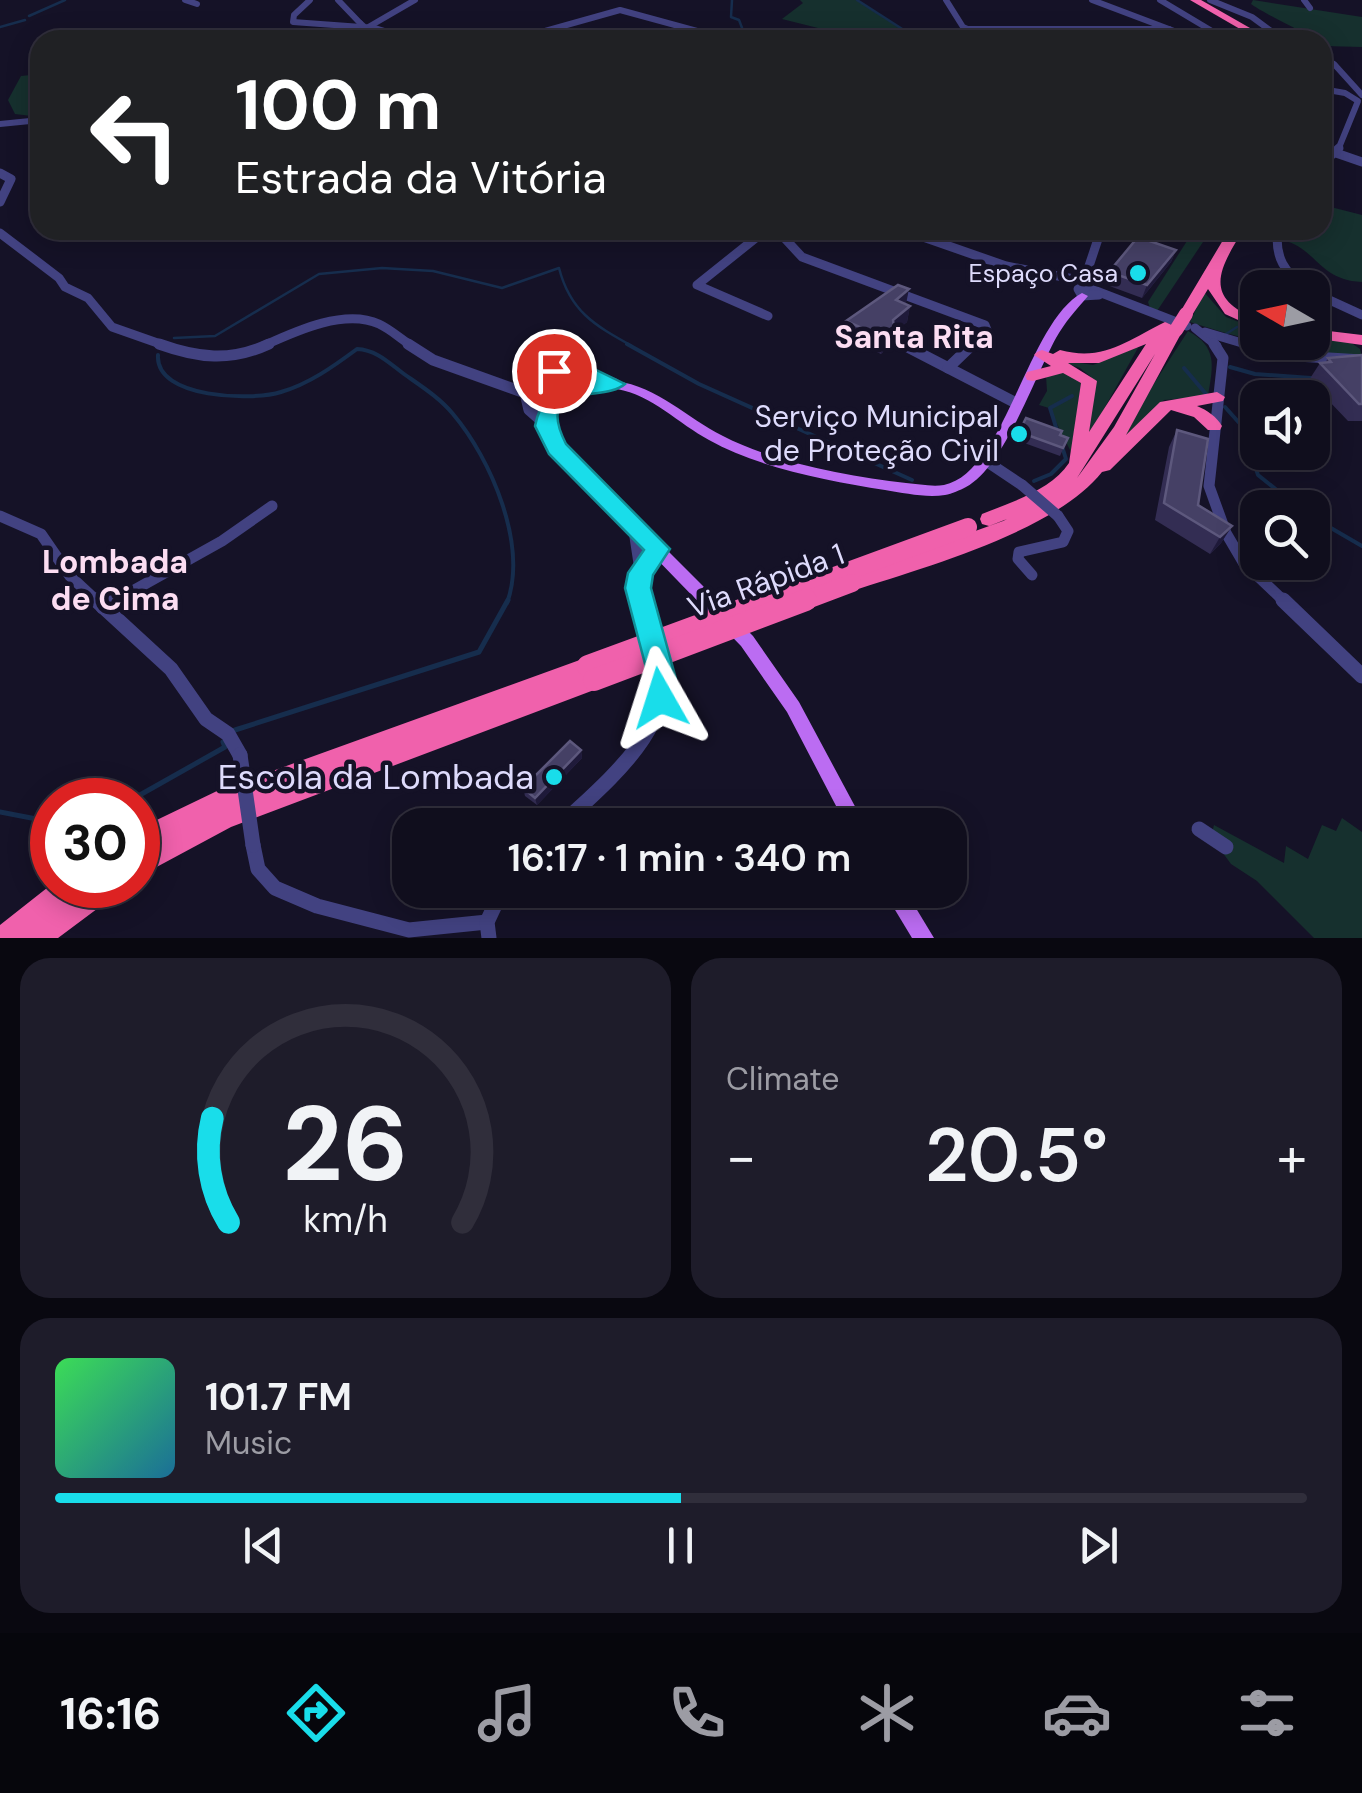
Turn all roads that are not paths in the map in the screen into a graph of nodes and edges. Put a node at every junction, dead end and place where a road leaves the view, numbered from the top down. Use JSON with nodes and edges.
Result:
{"nodes":[{"id":1,"x":186,"y":0,"type":"edge"},
{"id":2,"x":310,"y":0,"type":"edge"},
{"id":3,"x":338,"y":0,"type":"edge"},
{"id":4,"x":415,"y":0,"type":"edge"},
{"id":5,"x":946,"y":0,"type":"edge"},
{"id":6,"x":1092,"y":0,"type":"edge"},
{"id":7,"x":1160,"y":0,"type":"edge"},
{"id":8,"x":1194,"y":0,"type":"edge"},
{"id":9,"x":1202,"y":0,"type":"edge"},
{"id":10,"x":1210,"y":0,"type":"edge"},
{"id":11,"x":1239,"y":0,"type":"edge"},
{"id":12,"x":1304,"y":0,"type":"edge"},
{"id":13,"x":197,"y":4,"type":"dead end"},
{"id":14,"x":1310,"y":8,"type":"dead end"},
{"id":15,"x":1252,"y":16,"type":"junction"},
{"id":16,"x":366,"y":28,"type":"junction"},
{"id":17,"x":1168,"y":28,"type":"junction"},
{"id":18,"x":363,"y":30,"type":"edge"},
{"id":19,"x":368,"y":30,"type":"edge"},
{"id":20,"x":377,"y":30,"type":"edge"},
{"id":21,"x":549,"y":30,"type":"edge"},
{"id":22,"x":693,"y":30,"type":"edge"},
{"id":23,"x":969,"y":30,"type":"joint"},
{"id":24,"x":1173,"y":30,"type":"edge"},
{"id":25,"x":1210,"y":30,"type":"edge"},
{"id":26,"x":1251,"y":30,"type":"edge"},
{"id":27,"x":1253,"y":30,"type":"edge"},
{"id":28,"x":1270,"y":30,"type":"edge"},
{"id":29,"x":1332,"y":63,"type":"edge"},
{"id":30,"x":1332,"y":91,"type":"edge"},
{"id":31,"x":1360,"y":98,"type":"edge"},
{"id":32,"x":30,"y":121,"type":"edge"},
{"id":33,"x":0,"y":124,"type":"edge"},
{"id":34,"x":1336,"y":153,"type":"junction"},
{"id":35,"x":1332,"y":156,"type":"edge"},
{"id":36,"x":1362,"y":162,"type":"edge"},
{"id":37,"x":0,"y":173,"type":"edge"},
{"id":38,"x":0,"y":202,"type":"edge"},
{"id":39,"x":0,"y":233,"type":"edge"},
{"id":40,"x":752,"y":240,"type":"edge"},
{"id":41,"x":786,"y":240,"type":"edge"},
{"id":42,"x":932,"y":240,"type":"edge"},
{"id":43,"x":1097,"y":240,"type":"edge"},
{"id":44,"x":1218,"y":240,"type":"edge"},
{"id":45,"x":1230,"y":240,"type":"edge"},
{"id":46,"x":1276,"y":240,"type":"edge"},
{"id":47,"x":1214,"y":268,"type":"junction"},
{"id":48,"x":1288,"y":270,"type":"edge"},
{"id":49,"x":1084,"y":288,"type":"junction"},
{"id":50,"x":1330,"y":302,"type":"edge"},
{"id":51,"x":1180,"y":312,"type":"junction"},
{"id":52,"x":1240,"y":315,"type":"edge"},
{"id":53,"x":1362,"y":315,"type":"edge"},
{"id":54,"x":768,"y":316,"type":"dead end"},
{"id":55,"x":1170,"y":328,"type":"junction"},
{"id":56,"x":1330,"y":335,"type":"edge"},
{"id":57,"x":1361,"y":340,"type":"edge"},
{"id":58,"x":899,"y":342,"type":"dead end"},
{"id":59,"x":1224,"y":347,"type":"junction"},
{"id":60,"x":1044,"y":351,"type":"junction"},
{"id":61,"x":1362,"y":360,"type":"edge"},
{"id":62,"x":948,"y":368,"type":"junction"},
{"id":63,"x":1069,"y":368,"type":"junction"},
{"id":64,"x":1034,"y":376,"type":"junction"},
{"id":65,"x":614,"y":384,"type":"junction"},
{"id":66,"x":526,"y":398,"type":"junction"},
{"id":67,"x":1217,"y":398,"type":"junction"},
{"id":68,"x":1174,"y":403,"type":"junction"},
{"id":69,"x":552,"y":404,"type":"junction"},
{"id":70,"x":1018,"y":404,"type":"junction"},
{"id":71,"x":546,"y":426,"type":"junction"},
{"id":72,"x":1214,"y":426,"type":"junction"},
{"id":73,"x":983,"y":459,"type":"junction"},
{"id":74,"x":1076,"y":478,"type":"junction"},
{"id":75,"x":272,"y":506,"type":"dead end"},
{"id":76,"x":0,"y":516,"type":"edge"},
{"id":77,"x":633,"y":524,"type":"junction"},
{"id":78,"x":658,"y":549,"type":"junction"},
{"id":79,"x":646,"y":566,"type":"junction"},
{"id":80,"x":677,"y":568,"type":"junction"},
{"id":81,"x":1032,"y":575,"type":"dead end"},
{"id":82,"x":638,"y":588,"type":"junction"},
{"id":83,"x":103,"y":608,"type":"junction"},
{"id":84,"x":591,"y":672,"type":"junction"},
{"id":85,"x":1362,"y":676,"type":"edge"},
{"id":86,"x":578,"y":808,"type":"edge"},
{"id":87,"x":847,"y":808,"type":"edge"},
{"id":88,"x":1199,"y":828,"type":"dead end"},
{"id":89,"x":160,"y":830,"type":"edge"},
{"id":90,"x":1226,"y":846,"type":"dead end"},
{"id":91,"x":160,"y":853,"type":"edge"},
{"id":92,"x":43,"y":908,"type":"edge"},
{"id":93,"x":77,"y":908,"type":"edge"},
{"id":94,"x":905,"y":908,"type":"edge"},
{"id":95,"x":488,"y":930,"type":"edge"},
{"id":96,"x":5,"y":938,"type":"edge"},
{"id":97,"x":37,"y":938,"type":"edge"},
{"id":98,"x":924,"y":938,"type":"edge"}],
"edges":[{"from":1,"to":13,"type":"street"},
{"from":2,"to":16,"type":"street"},
{"from":3,"to":16,"type":"street"},
{"from":4,"to":16,"type":"street"},
{"from":5,"to":23,"type":"street"},
{"from":6,"to":17,"type":"street"},
{"from":7,"to":25,"type":"street"},
{"from":8,"to":26,"type":"highway"},
{"from":9,"to":27,"type":"highway"},
{"from":10,"to":15,"type":"street"},
{"from":11,"to":15,"type":"street"},
{"from":12,"to":14,"type":"street"},
{"from":15,"to":28,"type":"street"},
{"from":16,"to":18,"type":"street"},
{"from":16,"to":19,"type":"street"},
{"from":16,"to":20,"type":"street"},
{"from":17,"to":23,"type":"street"},
{"from":17,"to":24,"type":"street"},
{"from":21,"to":22,"type":"street"},
{"from":29,"to":31,"type":"street"},
{"from":30,"to":31,"type":"street"},
{"from":31,"to":34,"type":"street"},
{"from":32,"to":33,"type":"street"},
{"from":34,"to":35,"type":"street"},
{"from":34,"to":36,"type":"street"},
{"from":37,"to":38,"type":"street"},
{"from":39,"to":66,"type":"street"},
{"from":40,"to":54,"type":"street"},
{"from":41,"to":62,"type":"street"},
{"from":42,"to":49,"type":"street"},
{"from":43,"to":49,"type":"street"},
{"from":44,"to":51,"type":"highway","name":"Via Rápida 1"},
{"from":45,"to":47,"type":"highway","name":"Via Rápida 1"},
{"from":46,"to":48,"type":"street"},
{"from":47,"to":51,"type":"highway","name":"Via Rápida 1"},
{"from":47,"to":52,"type":"highway"},
{"from":49,"to":59,"type":"street"},
{"from":49,"to":60,"type":"main road"},
{"from":50,"to":53,"type":"street"},
{"from":51,"to":55,"type":"highway","name":"Via Rápida 1","bridge":true},
{"from":55,"to":60,"type":"highway"},
{"from":55,"to":74,"type":"highway","name":"Via Rápida 1"},
{"from":56,"to":57,"type":"highway"},
{"from":58,"to":62,"type":"street"},
{"from":59,"to":61,"type":"street"},
{"from":59,"to":67,"type":"street"},
{"from":60,"to":63,"type":"highway"},
{"from":60,"to":64,"type":"main road"},
{"from":62,"to":70,"type":"street"},
{"from":63,"to":64,"type":"highway"},
{"from":63,"to":74,"type":"highway"},
{"from":64,"to":70,"type":"main road"},
{"from":65,"to":66,"type":"street"},
{"from":65,"to":69,"type":"main road"},
{"from":65,"to":73,"type":"main road"},
{"from":66,"to":69,"type":"street"},
{"from":66,"to":71,"type":"street"},
{"from":67,"to":68,"type":"highway"},
{"from":67,"to":72,"type":"street"},
{"from":68,"to":72,"type":"highway"},
{"from":68,"to":74,"type":"highway"},
{"from":69,"to":71,"type":"main road"},
{"from":70,"to":73,"type":"main road"},
{"from":71,"to":77,"type":"main road"},
{"from":72,"to":85,"type":"street"},
{"from":73,"to":81,"type":"street","bridge":true},
{"from":74,"to":84,"type":"highway","name":"Via Rápida 1","bridge":true},
{"from":75,"to":83,"type":"street"},
{"from":76,"to":83,"type":"street"},
{"from":77,"to":78,"type":"main road"},
{"from":77,"to":82,"type":"street"},
{"from":78,"to":79,"type":"street"},
{"from":78,"to":80,"type":"main road"},
{"from":79,"to":80,"type":"street"},
{"from":79,"to":82,"type":"street"},
{"from":80,"to":87,"type":"main road"},
{"from":82,"to":86,"type":"street"},
{"from":83,"to":95,"type":"street","bridge":true},
{"from":84,"to":89,"type":"highway","name":"Via Rápida 1"},
{"from":84,"to":91,"type":"highway","name":"Via Rápida 1"},
{"from":88,"to":90,"type":"street"},
{"from":92,"to":96,"type":"highway"},
{"from":93,"to":97,"type":"highway"},
{"from":94,"to":98,"type":"main road"}]}
